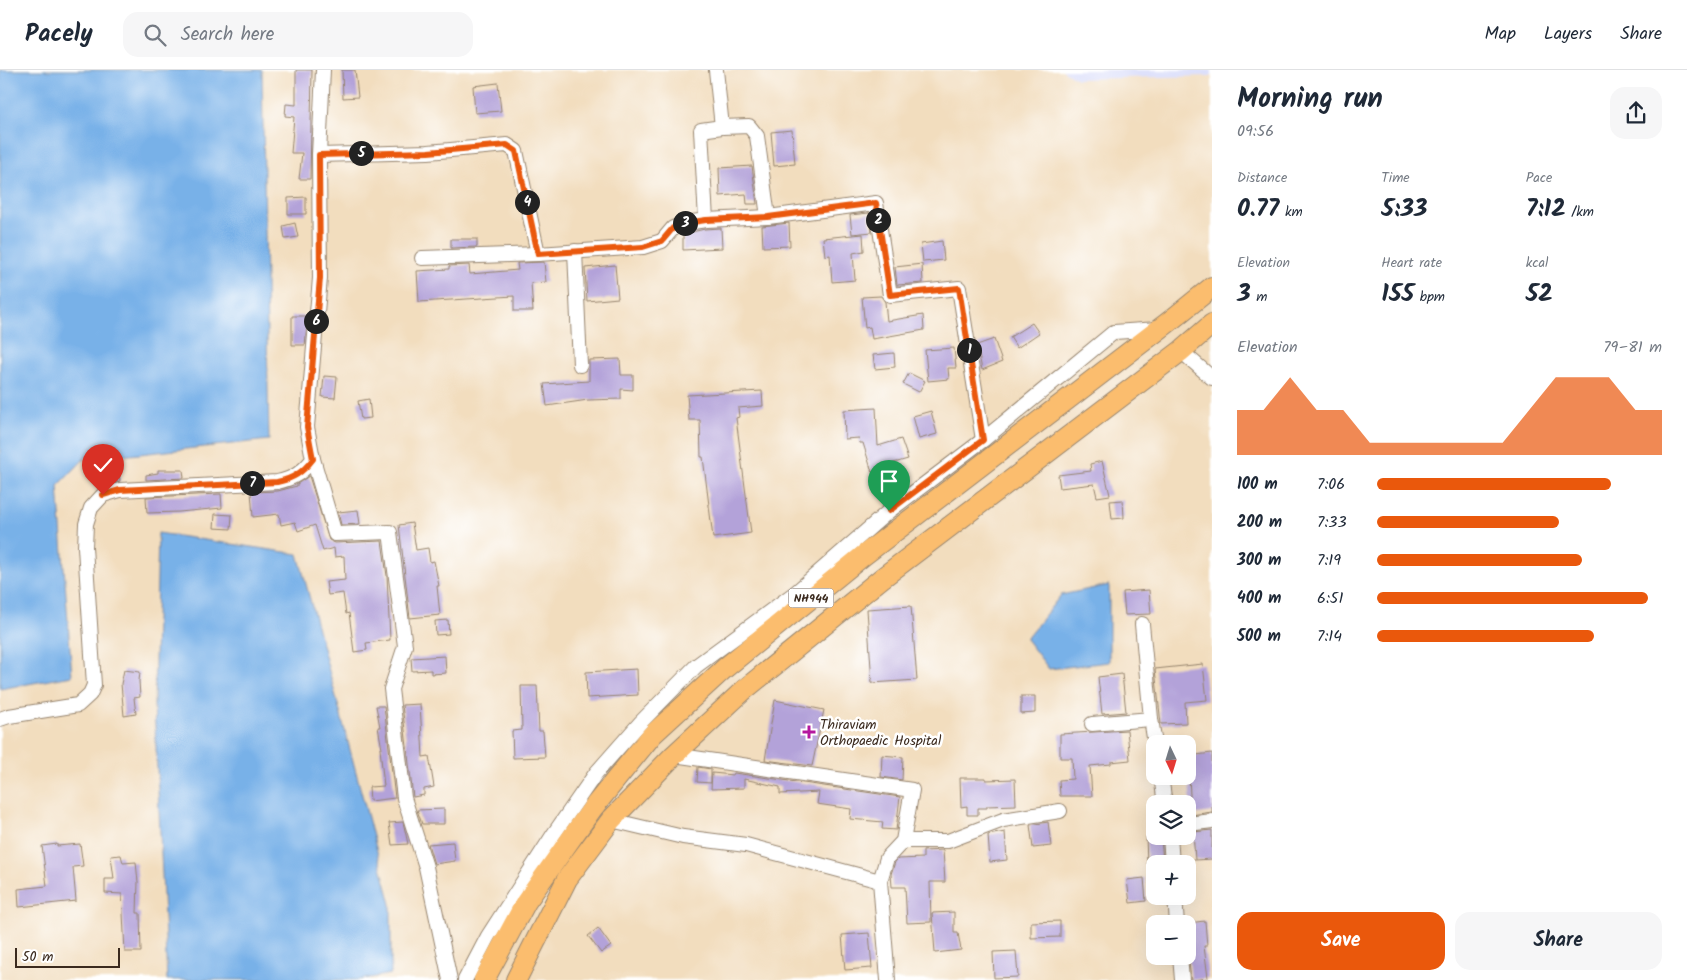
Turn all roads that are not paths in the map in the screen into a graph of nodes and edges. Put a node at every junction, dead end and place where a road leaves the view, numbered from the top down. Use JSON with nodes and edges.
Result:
{"nodes":[{"id":1,"x":323,"y":70,"type":"edge"},
{"id":2,"x":716,"y":70,"type":"edge"},
{"id":3,"x":722,"y":127,"type":"junction"},
{"id":4,"x":319,"y":155,"type":"junction"},
{"id":5,"x":768,"y":217,"type":"junction"},
{"id":6,"x":706,"y":220,"type":"junction"},
{"id":7,"x":575,"y":251,"type":"junction"},
{"id":8,"x":538,"y":254,"type":"junction"},
{"id":9,"x":422,"y":258,"type":"dead end"},
{"id":10,"x":1212,"y":287,"type":"edge"},
{"id":11,"x":1212,"y":324,"type":"edge"},
{"id":12,"x":1158,"y":329,"type":"junction"},
{"id":13,"x":1181,"y":350,"type":"junction"},
{"id":14,"x":580,"y":365,"type":"dead end"},
{"id":15,"x":1212,"y":378,"type":"edge"},
{"id":16,"x":983,"y":440,"type":"junction"},
{"id":17,"x":313,"y":459,"type":"junction"},
{"id":18,"x":1142,"y":624,"type":"dead end"},
{"id":19,"x":0,"y":718,"type":"edge"},
{"id":20,"x":1151,"y":719,"type":"junction"},
{"id":21,"x":1092,"y":724,"type":"dead end"},
{"id":22,"x":1154,"y":735,"type":"edge"},
{"id":23,"x":674,"y":755,"type":"junction"},
{"id":24,"x":1060,"y":811,"type":"dead end"},
{"id":25,"x":611,"y":820,"type":"junction"},
{"id":26,"x":1212,"y":821,"type":"edge"},
{"id":27,"x":1196,"y":823,"type":"edge"},
{"id":28,"x":903,"y":841,"type":"junction"},
{"id":29,"x":880,"y":881,"type":"junction"},
{"id":30,"x":1181,"y":965,"type":"edge"},
{"id":31,"x":450,"y":980,"type":"edge"},
{"id":32,"x":465,"y":980,"type":"edge"},
{"id":33,"x":484,"y":980,"type":"edge"},
{"id":34,"x":516,"y":980,"type":"edge"},
{"id":35,"x":888,"y":980,"type":"edge"},
{"id":36,"x":1182,"y":980,"type":"edge"}],
"edges":[{"from":1,"to":4,"type":"street"},
{"from":2,"to":3,"type":"street"},
{"from":3,"to":5,"type":"street"},
{"from":3,"to":6,"type":"street"},
{"from":4,"to":8,"type":"street"},
{"from":4,"to":17,"type":"street"},
{"from":5,"to":6,"type":"street"},
{"from":5,"to":16,"type":"street"},
{"from":6,"to":7,"type":"street"},
{"from":7,"to":8,"type":"street"},
{"from":7,"to":14,"type":"street"},
{"from":8,"to":9,"type":"street"},
{"from":10,"to":12,"type":"highway","number":"NH944"},
{"from":11,"to":13,"type":"highway","number":"NH944"},
{"from":12,"to":16,"type":"street"},
{"from":12,"to":33,"type":"highway","number":"NH944"},
{"from":13,"to":15,"type":"street"},
{"from":13,"to":23,"type":"highway","number":"NH944"},
{"from":16,"to":32,"type":"street"},
{"from":17,"to":19,"type":"street"},
{"from":17,"to":31,"type":"street"},
{"from":18,"to":20,"type":"street"},
{"from":20,"to":21,"type":"street"},
{"from":20,"to":22,"type":"street"},
{"from":23,"to":25,"type":"highway","number":"NH944"},
{"from":23,"to":28,"type":"street"},
{"from":24,"to":28,"type":"street"},
{"from":25,"to":29,"type":"street"},
{"from":25,"to":34,"type":"highway","number":"NH944"},
{"from":26,"to":27,"type":"street"},
{"from":28,"to":29,"type":"street"},
{"from":29,"to":35,"type":"street"},
{"from":30,"to":36,"type":"street"}]}
